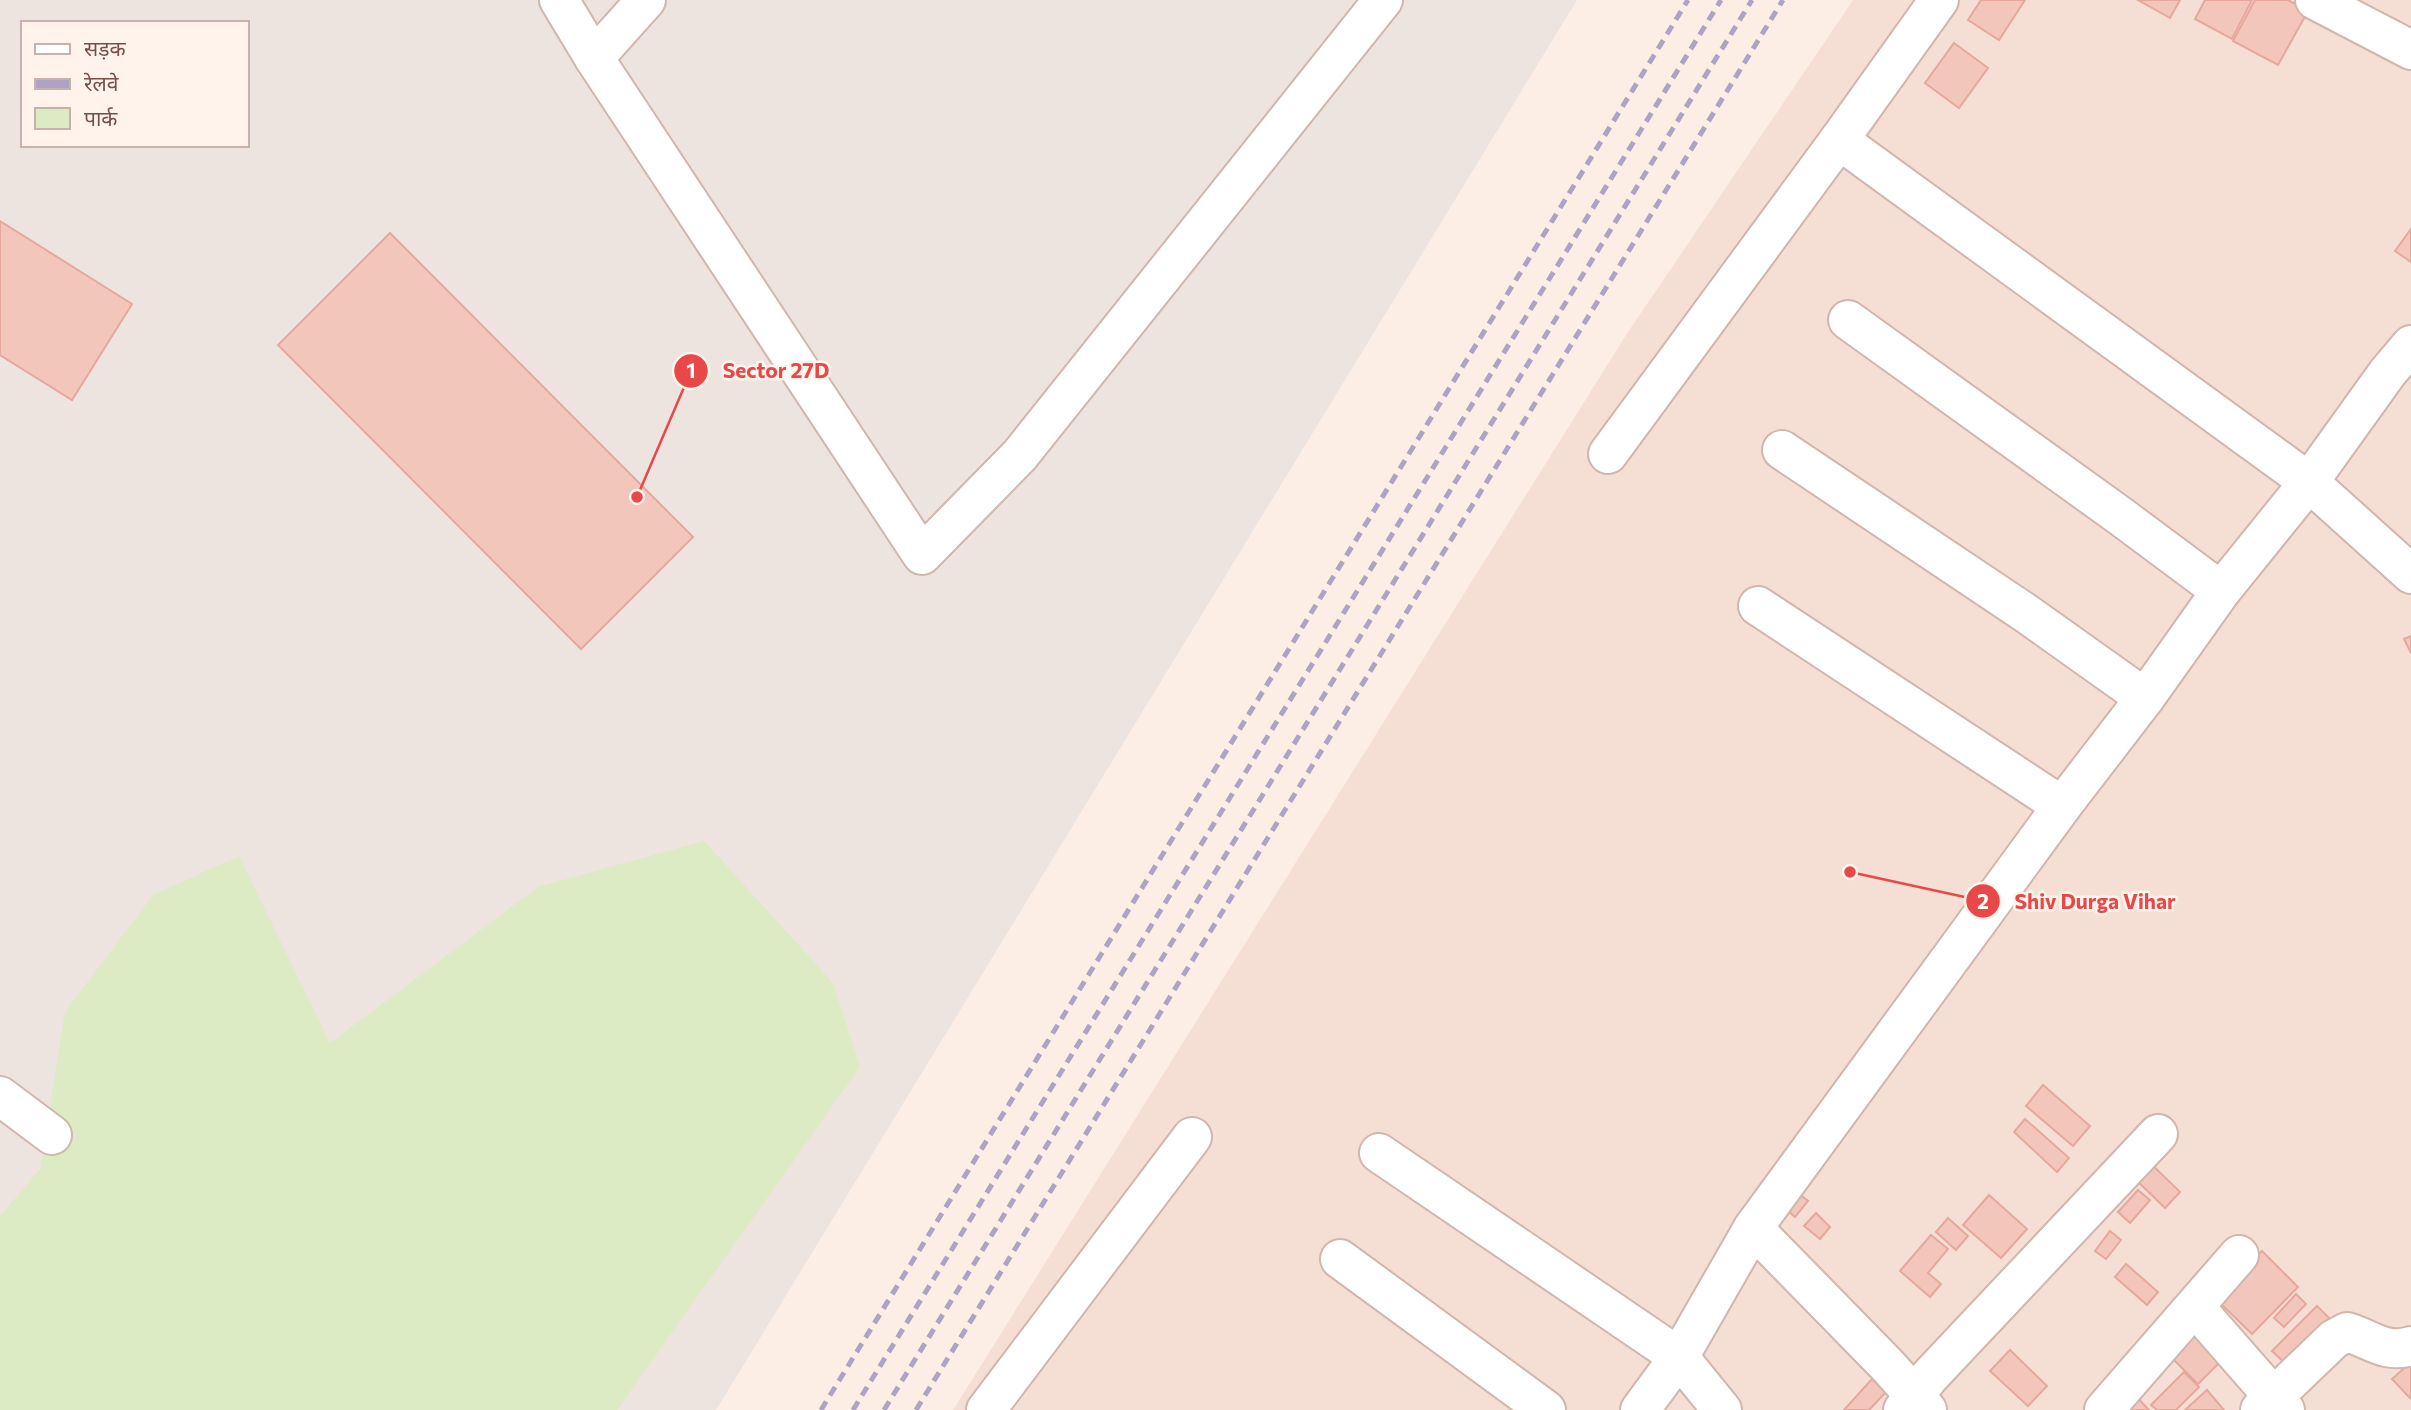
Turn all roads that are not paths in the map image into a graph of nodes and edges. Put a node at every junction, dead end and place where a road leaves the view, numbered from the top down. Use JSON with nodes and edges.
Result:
{"nodes":[{"id":1,"x":559,"y":0,"type":"edge"},
{"id":2,"x":646,"y":0,"type":"edge"},
{"id":3,"x":1383,"y":0,"type":"edge"},
{"id":4,"x":1939,"y":0,"type":"edge"},
{"id":5,"x":2315,"y":0,"type":"edge"},
{"id":6,"x":2411,"y":50,"type":"edge"},
{"id":7,"x":594,"y":58,"type":"junction"},
{"id":8,"x":1839,"y":140,"type":"junction"},
{"id":9,"x":1848,"y":320,"type":"dead end"},
{"id":10,"x":2411,"y":345,"type":"edge"},
{"id":11,"x":1782,"y":450,"type":"dead end"},
{"id":12,"x":1608,"y":454,"type":"dead end"},
{"id":13,"x":2309,"y":482,"type":"junction"},
{"id":14,"x":2411,"y":573,"type":"edge"},
{"id":15,"x":2221,"y":591,"type":"junction"},
{"id":16,"x":1758,"y":607,"type":"dead end"},
{"id":17,"x":2145,"y":698,"type":"junction"},
{"id":18,"x":2062,"y":806,"type":"junction"},
{"id":19,"x":0,"y":1096,"type":"edge"},
{"id":20,"x":2158,"y":1134,"type":"dead end"},
{"id":21,"x":52,"y":1135,"type":"dead end"},
{"id":22,"x":1192,"y":1137,"type":"dead end"},
{"id":23,"x":1379,"y":1153,"type":"dead end"},
{"id":24,"x":1753,"y":1228,"type":"junction"},
{"id":25,"x":2239,"y":1255,"type":"dead end"},
{"id":26,"x":1340,"y":1259,"type":"dead end"},
{"id":27,"x":2194,"y":1307,"type":"junction"},
{"id":28,"x":2411,"y":1346,"type":"edge"},
{"id":29,"x":1679,"y":1357,"type":"junction"},
{"id":30,"x":1914,"y":1405,"type":"edge"},
{"id":31,"x":2273,"y":1406,"type":"edge"},
{"id":32,"x":986,"y":1410,"type":"edge"},
{"id":33,"x":1546,"y":1410,"type":"edge"},
{"id":34,"x":1640,"y":1410,"type":"edge"},
{"id":35,"x":1722,"y":1410,"type":"edge"},
{"id":36,"x":2104,"y":1410,"type":"edge"}],
"edges":[{"from":1,"to":7,"type":"street"},
{"from":2,"to":7,"type":"street"},
{"from":3,"to":7,"type":"street"},
{"from":4,"to":8,"type":"street"},
{"from":5,"to":6,"type":"street"},
{"from":8,"to":12,"type":"street"},
{"from":8,"to":13,"type":"street"},
{"from":9,"to":15,"type":"street"},
{"from":10,"to":13,"type":"street"},
{"from":11,"to":17,"type":"street"},
{"from":13,"to":14,"type":"street"},
{"from":13,"to":15,"type":"street"},
{"from":15,"to":17,"type":"street"},
{"from":16,"to":18,"type":"street"},
{"from":17,"to":18,"type":"street"},
{"from":18,"to":24,"type":"street"},
{"from":19,"to":21,"type":"street"},
{"from":20,"to":30,"type":"street"},
{"from":22,"to":32,"type":"street"},
{"from":23,"to":29,"type":"street"},
{"from":24,"to":29,"type":"street"},
{"from":24,"to":30,"type":"street"},
{"from":25,"to":27,"type":"street"},
{"from":26,"to":33,"type":"street"},
{"from":27,"to":31,"type":"street"},
{"from":27,"to":36,"type":"street"},
{"from":28,"to":31,"type":"street"},
{"from":29,"to":34,"type":"street"},
{"from":29,"to":35,"type":"street"}]}
